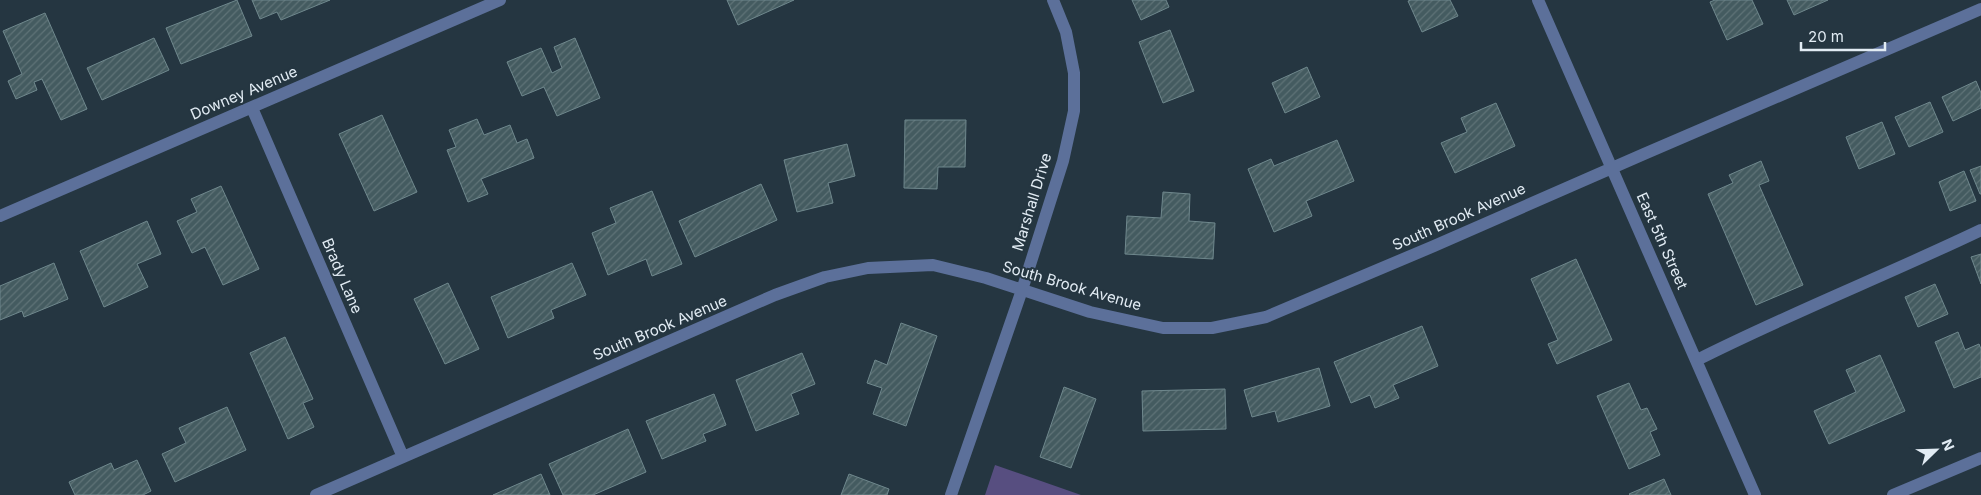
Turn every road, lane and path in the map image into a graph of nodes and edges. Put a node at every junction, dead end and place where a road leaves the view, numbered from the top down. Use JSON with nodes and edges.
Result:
{"nodes":[{"id":1,"x":500,"y":0,"type":"edge"},
{"id":2,"x":1053,"y":0,"type":"edge"},
{"id":3,"x":1538,"y":0,"type":"edge"},
{"id":4,"x":1981,"y":9,"type":"edge"},
{"id":5,"x":252,"y":108,"type":"junction"},
{"id":6,"x":1612,"y":168,"type":"junction"},
{"id":7,"x":0,"y":216,"type":"edge"},
{"id":8,"x":1981,"y":230,"type":"edge"},
{"id":9,"x":1022,"y":290,"type":"junction"},
{"id":10,"x":1696,"y":360,"type":"junction"},
{"id":11,"x":403,"y":457,"type":"junction"},
{"id":12,"x":1981,"y":458,"type":"edge"},
{"id":13,"x":316,"y":495,"type":"edge"},
{"id":14,"x":951,"y":495,"type":"edge"},
{"id":15,"x":1755,"y":495,"type":"edge"},
{"id":16,"x":1893,"y":495,"type":"edge"}],
"edges":[{"from":1,"to":5,"type":"street","name":"Downey Avenue"},
{"from":2,"to":9,"type":"street","name":"Marshall Drive"},
{"from":3,"to":6,"type":"street","name":"East 5th Street"},
{"from":4,"to":6,"type":"street","name":"South Brook Avenue"},
{"from":5,"to":7,"type":"street","name":"Downey Avenue"},
{"from":5,"to":11,"type":"street","name":"Brady Lane"},
{"from":6,"to":9,"type":"street","name":"South Brook Avenue"},
{"from":6,"to":10,"type":"street","name":"East 5th Street"},
{"from":8,"to":10,"type":"street"},
{"from":9,"to":11,"type":"street","name":"South Brook Avenue"},
{"from":9,"to":14,"type":"street","name":"Marshall Drive"},
{"from":10,"to":15,"type":"street","name":"East 5th Street"},
{"from":11,"to":13,"type":"street","name":"South Brook Avenue"},
{"from":12,"to":16,"type":"street"}]}
